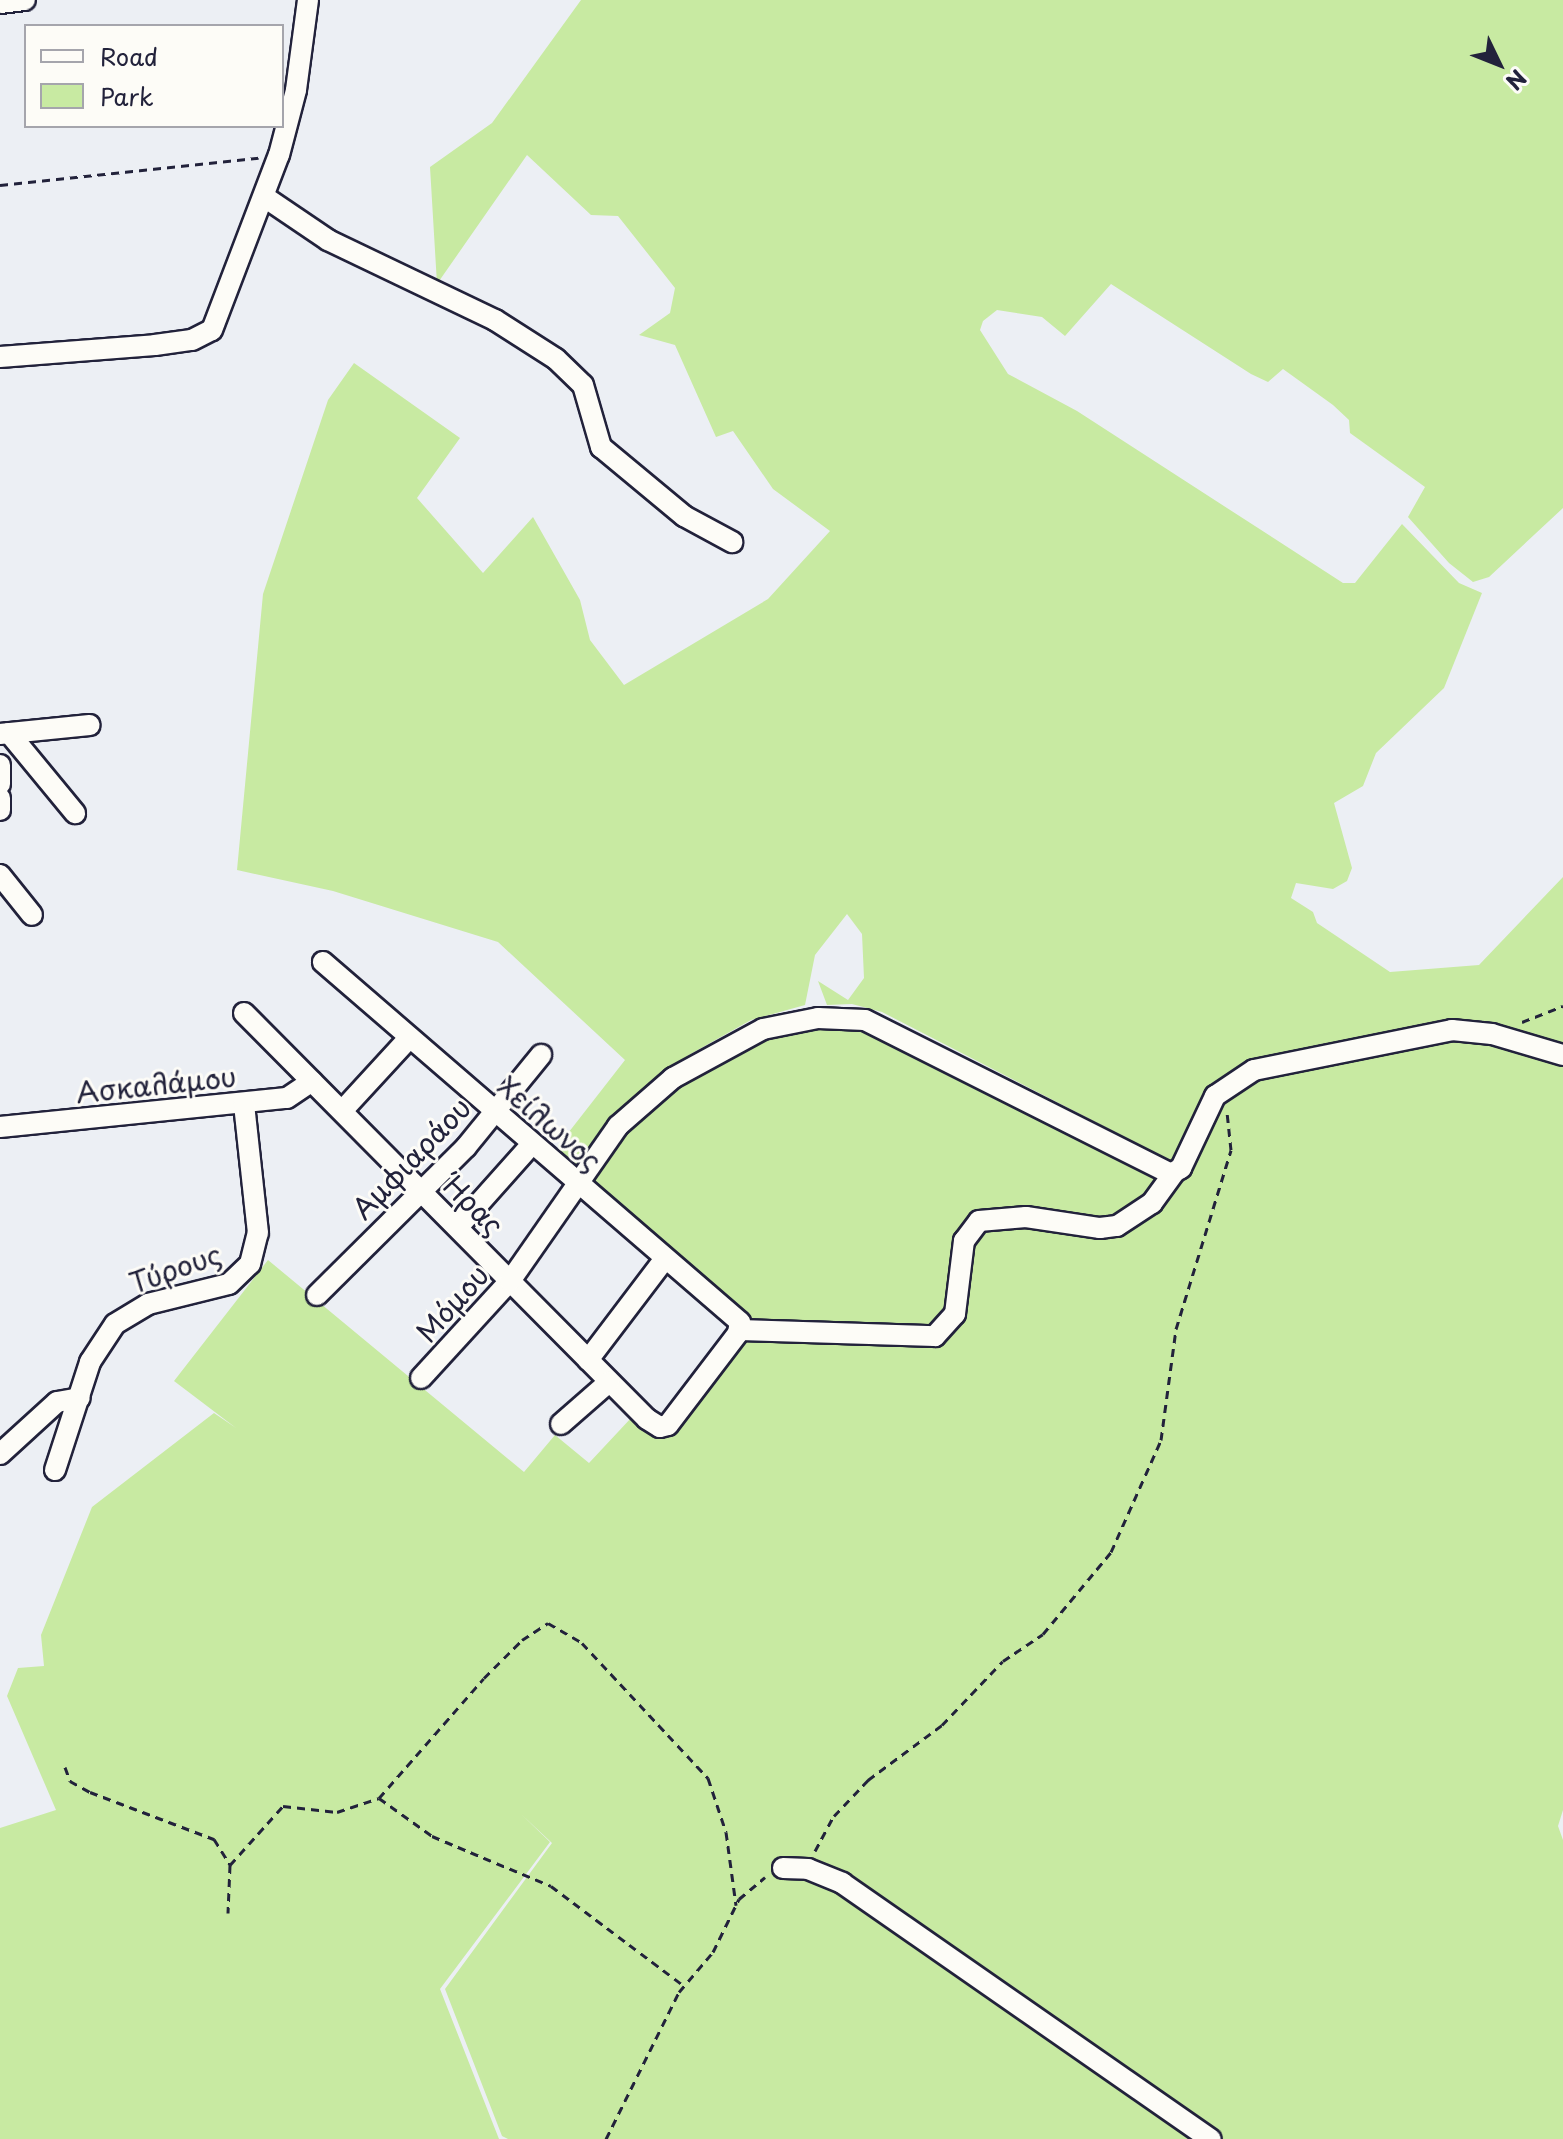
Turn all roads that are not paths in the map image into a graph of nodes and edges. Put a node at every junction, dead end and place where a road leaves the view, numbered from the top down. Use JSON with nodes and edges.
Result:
{"nodes":[{"id":1,"x":25,"y":0,"type":"edge"},
{"id":2,"x":308,"y":0,"type":"edge"},
{"id":3,"x":0,"y":3,"type":"edge"},
{"id":4,"x":266,"y":198,"type":"junction"},
{"id":5,"x":0,"y":357,"type":"edge"},
{"id":6,"x":732,"y":542,"type":"dead end"},
{"id":7,"x":90,"y":725,"type":"dead end"},
{"id":8,"x":4,"y":734,"type":"edge"},
{"id":9,"x":0,"y":765,"type":"edge"},
{"id":10,"x":0,"y":784,"type":"edge"},
{"id":11,"x":0,"y":798,"type":"edge"},
{"id":12,"x":0,"y":810,"type":"edge"},
{"id":13,"x":75,"y":813,"type":"dead end"},
{"id":14,"x":0,"y":875,"type":"edge"},
{"id":15,"x":32,"y":915,"type":"dead end"},
{"id":16,"x":323,"y":962,"type":"dead end"},
{"id":17,"x":244,"y":1013,"type":"dead end"},
{"id":18,"x":410,"y":1037,"type":"junction"},
{"id":19,"x":541,"y":1055,"type":"dead end"},
{"id":20,"x":1563,"y":1055,"type":"edge"},
{"id":21,"x":312,"y":1081,"type":"junction"},
{"id":22,"x":244,"y":1104,"type":"junction"},
{"id":23,"x":342,"y":1111,"type":"junction"},
{"id":24,"x":494,"y":1112,"type":"junction"},
{"id":25,"x":0,"y":1127,"type":"edge"},
{"id":26,"x":531,"y":1145,"type":"junction"},
{"id":27,"x":1173,"y":1174,"type":"junction"},
{"id":28,"x":578,"y":1185,"type":"junction"},
{"id":29,"x":421,"y":1191,"type":"junction"},
{"id":30,"x":458,"y":1227,"type":"junction"},
{"id":31,"x":664,"y":1260,"type":"junction"},
{"id":32,"x":510,"y":1281,"type":"junction"},
{"id":33,"x":317,"y":1295,"type":"dead end"},
{"id":34,"x":741,"y":1327,"type":"junction"},
{"id":35,"x":588,"y":1360,"type":"junction"},
{"id":36,"x":421,"y":1378,"type":"dead end"},
{"id":37,"x":609,"y":1382,"type":"junction"},
{"id":38,"x":80,"y":1398,"type":"junction"},
{"id":39,"x":561,"y":1424,"type":"dead end"},
{"id":40,"x":0,"y":1454,"type":"edge"},
{"id":41,"x":55,"y":1470,"type":"dead end"},
{"id":42,"x":783,"y":1868,"type":"road end"},
{"id":43,"x":1211,"y":2139,"type":"edge"}],
"edges":[{"from":1,"to":3,"type":"street"},
{"from":2,"to":4,"type":"street"},
{"from":4,"to":5,"type":"street"},
{"from":4,"to":6,"type":"street"},
{"from":7,"to":8,"type":"street"},
{"from":8,"to":13,"type":"street"},
{"from":9,"to":10,"type":"street"},
{"from":11,"to":12,"type":"street"},
{"from":14,"to":15,"type":"street"},
{"from":16,"to":18,"type":"street","name":"Χείλωνος"},
{"from":17,"to":21,"type":"street","name":"Ήρας"},
{"from":18,"to":23,"type":"street"},
{"from":18,"to":24,"type":"street","name":"Χείλωνος"},
{"from":19,"to":24,"type":"street","name":"Αμφιαράου"},
{"from":20,"to":27,"type":"street"},
{"from":21,"to":22,"type":"street","name":"Ασκαλάμου"},
{"from":21,"to":23,"type":"street","name":"Ήρας"},
{"from":22,"to":25,"type":"street","name":"Ασκαλάμου"},
{"from":22,"to":38,"type":"street","name":"Τύρους"},
{"from":23,"to":29,"type":"street","name":"Ήρας"},
{"from":24,"to":26,"type":"street","name":"Χείλωνος"},
{"from":24,"to":29,"type":"street","name":"Αμφιαράου"},
{"from":26,"to":28,"type":"street","name":"Χείλωνος"},
{"from":26,"to":30,"type":"street"},
{"from":27,"to":28,"type":"street","name":"Μόμου"},
{"from":27,"to":34,"type":"street"},
{"from":28,"to":31,"type":"street","name":"Χείλωνος"},
{"from":28,"to":32,"type":"street","name":"Μόμου"},
{"from":29,"to":30,"type":"street","name":"Ήρας"},
{"from":29,"to":33,"type":"street","name":"Αμφιαράου"},
{"from":30,"to":32,"type":"street","name":"Ήρας"},
{"from":31,"to":34,"type":"street","name":"Χείλωνος"},
{"from":31,"to":35,"type":"street"},
{"from":32,"to":35,"type":"street","name":"Ήρας"},
{"from":32,"to":36,"type":"street","name":"Μόμου"},
{"from":34,"to":37,"type":"street","name":"Ήρας"},
{"from":35,"to":37,"type":"street","name":"Ήρας"},
{"from":37,"to":39,"type":"street"},
{"from":38,"to":40,"type":"street"},
{"from":38,"to":41,"type":"street","name":"Τύρους"},
{"from":42,"to":43,"type":"street"}]}
